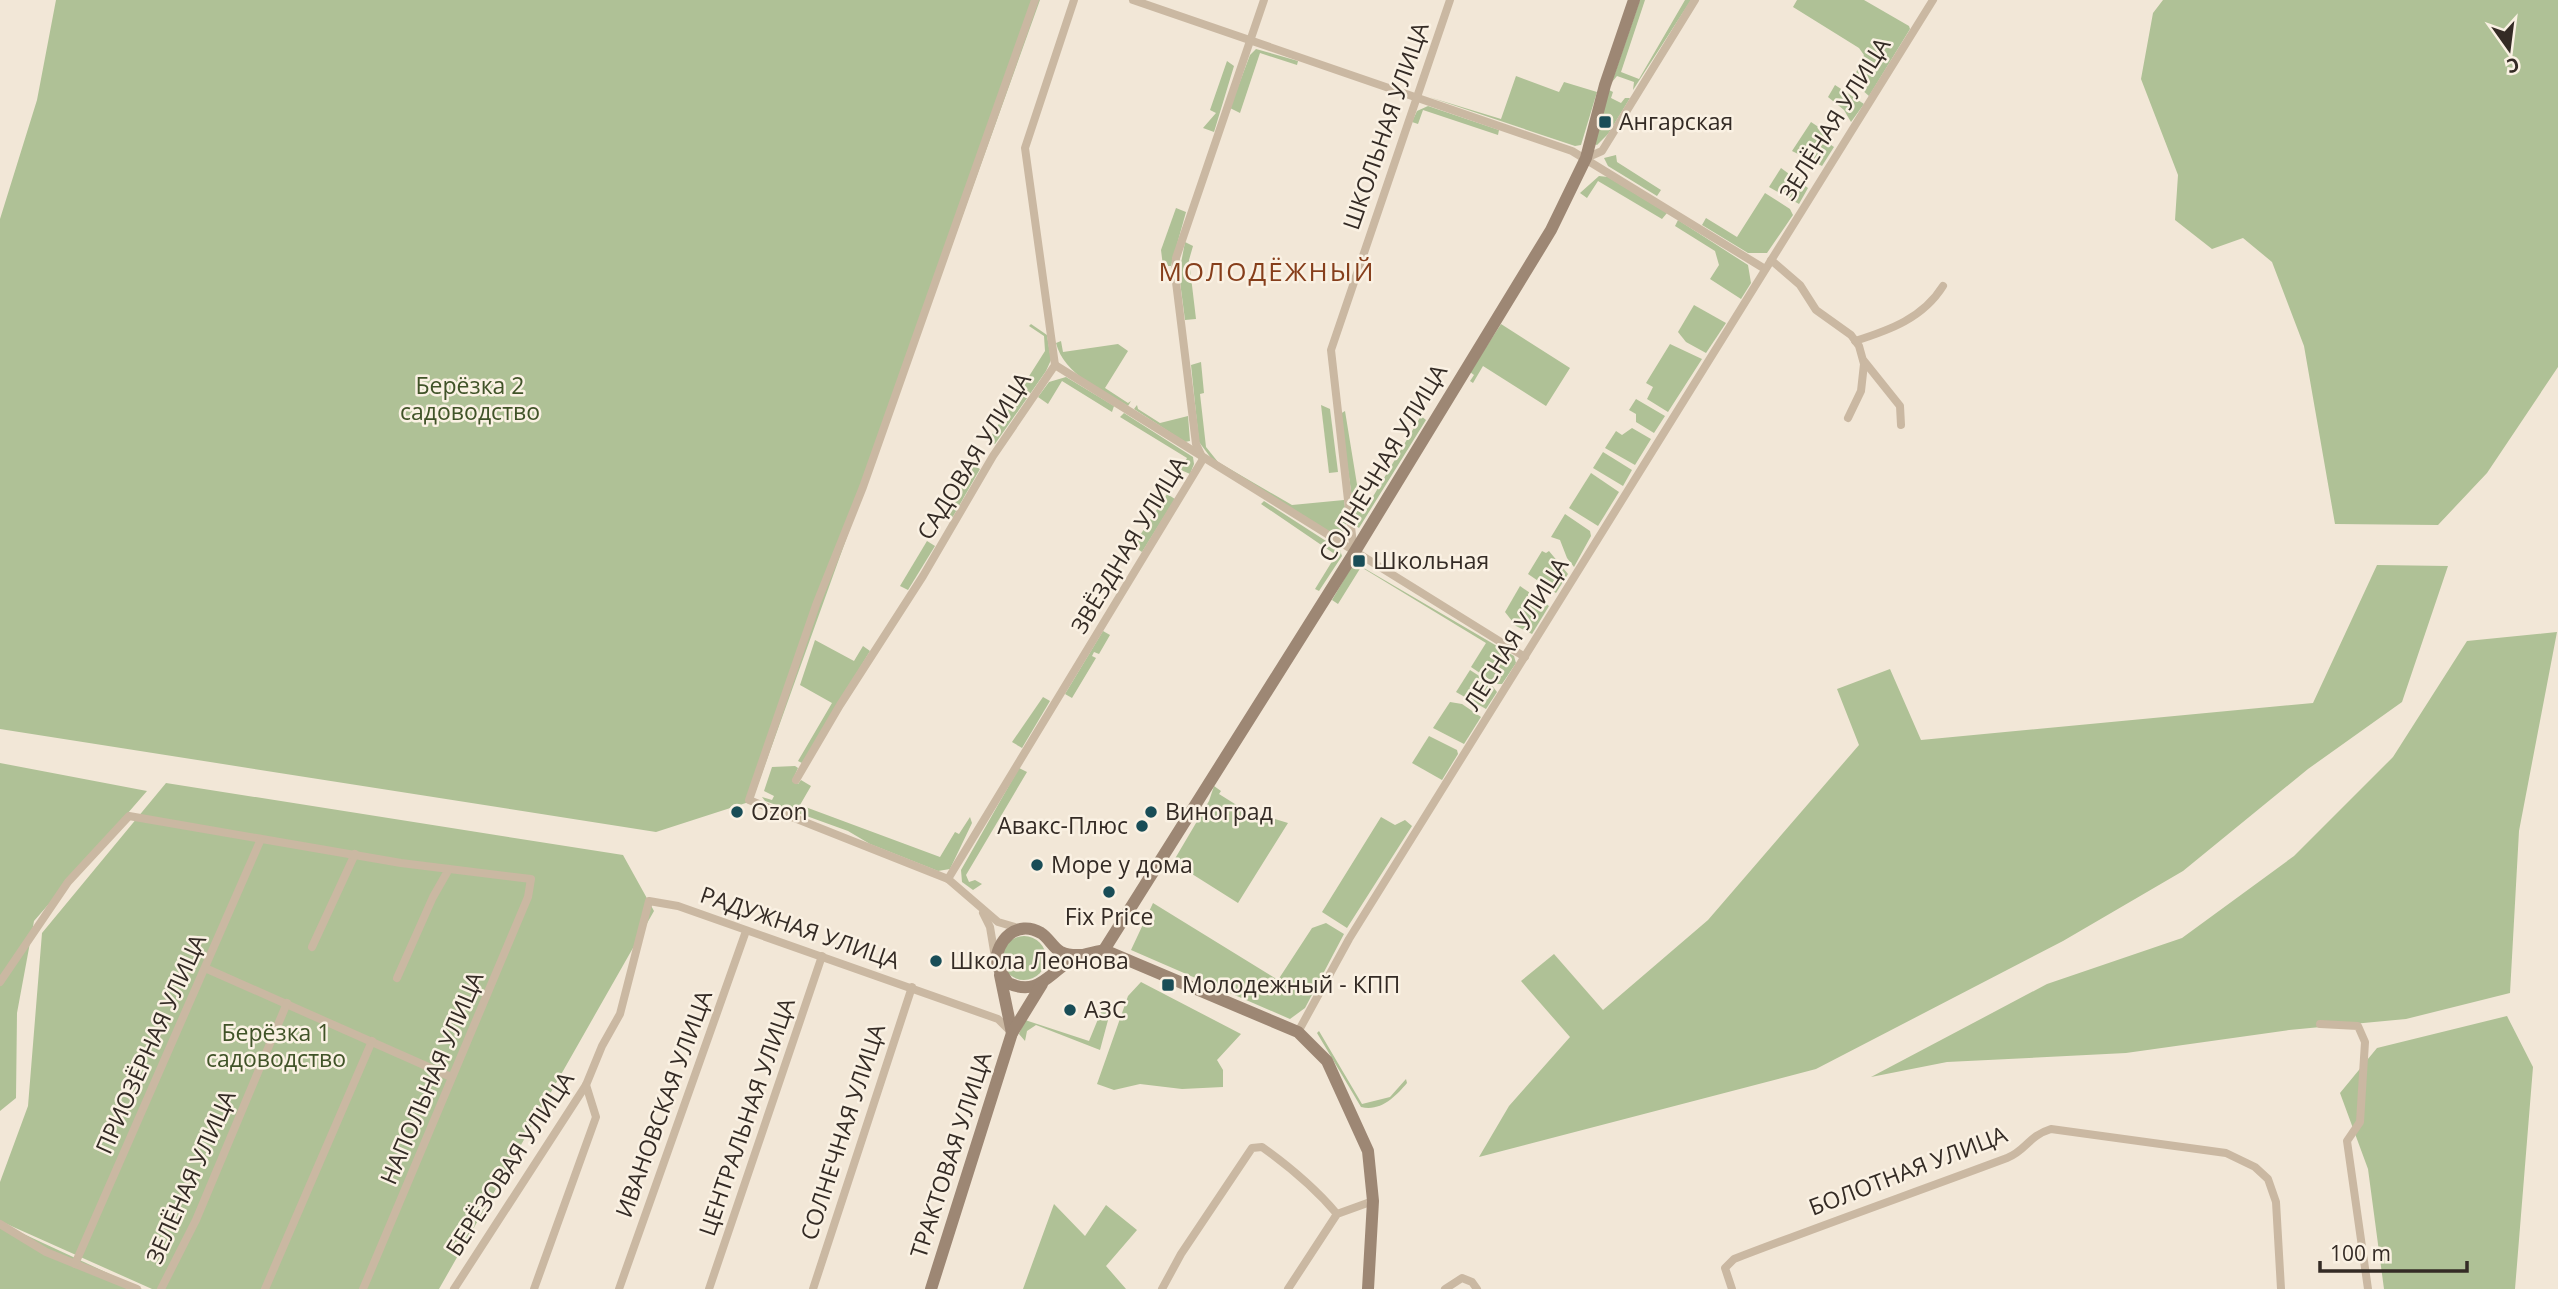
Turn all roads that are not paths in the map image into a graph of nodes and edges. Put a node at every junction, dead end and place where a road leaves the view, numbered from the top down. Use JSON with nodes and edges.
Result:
{"nodes":[{"id":1,"x":1035,"y":0,"type":"edge"},
{"id":2,"x":1074,"y":0,"type":"edge"},
{"id":3,"x":1133,"y":0,"type":"edge"},
{"id":4,"x":1264,"y":0,"type":"edge"},
{"id":5,"x":1450,"y":0,"type":"edge"},
{"id":6,"x":1634,"y":0,"type":"edge"},
{"id":7,"x":1695,"y":0,"type":"edge"},
{"id":8,"x":1933,"y":0,"type":"edge"},
{"id":9,"x":1250,"y":42,"type":"junction"},
{"id":10,"x":1417,"y":98,"type":"junction"},
{"id":11,"x":1586,"y":158,"type":"junction"},
{"id":12,"x":1772,"y":260,"type":"junction"},
{"id":13,"x":1765,"y":269,"type":"junction"},
{"id":14,"x":1943,"y":286,"type":"dead end"},
{"id":15,"x":1855,"y":341,"type":"junction"},
{"id":16,"x":1862,"y":359,"type":"junction"},
{"id":17,"x":1055,"y":365,"type":"junction"},
{"id":18,"x":1848,"y":418,"type":"dead end"},
{"id":19,"x":1901,"y":425,"type":"dead end"},
{"id":20,"x":1203,"y":459,"type":"junction"},
{"id":21,"x":1354,"y":553,"type":"junction"},
{"id":22,"x":1525,"y":657,"type":"junction"},
{"id":23,"x":796,"y":780,"type":"dead end"},
{"id":24,"x":261,"y":839,"type":"junction"},
{"id":25,"x":355,"y":854,"type":"junction"},
{"id":26,"x":449,"y":869,"type":"junction"},
{"id":27,"x":948,"y":879,"type":"junction"},
{"id":28,"x":649,"y":901,"type":"joint"},
{"id":29,"x":982,"y":910,"type":"junction"},
{"id":30,"x":1025,"y":928,"type":"junction"},
{"id":31,"x":746,"y":931,"type":"junction"},
{"id":32,"x":1051,"y":943,"type":"junction"},
{"id":33,"x":312,"y":947,"type":"dead end"},
{"id":34,"x":1104,"y":950,"type":"junction"},
{"id":35,"x":1083,"y":955,"type":"junction"},
{"id":36,"x":822,"y":956,"type":"junction"},
{"id":37,"x":205,"y":968,"type":"junction"},
{"id":38,"x":998,"y":969,"type":"junction"},
{"id":39,"x":397,"y":978,"type":"dead end"},
{"id":40,"x":1046,"y":980,"type":"junction"},
{"id":41,"x":0,"y":982,"type":"edge"},
{"id":42,"x":912,"y":987,"type":"junction"},
{"id":43,"x":287,"y":1003,"type":"junction"},
{"id":44,"x":2320,"y":1024,"type":"dead end"},
{"id":45,"x":1298,"y":1032,"type":"junction"},
{"id":46,"x":1012,"y":1033,"type":"junction"},
{"id":47,"x":372,"y":1041,"type":"junction"},
{"id":48,"x":451,"y":1077,"type":"junction"},
{"id":49,"x":586,"y":1084,"type":"junction"},
{"id":50,"x":1373,"y":1200,"type":"junction"},
{"id":51,"x":1337,"y":1214,"type":"junction"},
{"id":52,"x":0,"y":1224,"type":"edge"},
{"id":53,"x":75,"y":1264,"type":"junction"},
{"id":54,"x":136,"y":1289,"type":"edge"},
{"id":55,"x":161,"y":1289,"type":"edge"},
{"id":56,"x":265,"y":1289,"type":"edge"},
{"id":57,"x":363,"y":1289,"type":"edge"},
{"id":58,"x":454,"y":1289,"type":"edge"},
{"id":59,"x":534,"y":1289,"type":"edge"},
{"id":60,"x":619,"y":1289,"type":"edge"},
{"id":61,"x":709,"y":1289,"type":"edge"},
{"id":62,"x":813,"y":1289,"type":"edge"},
{"id":63,"x":931,"y":1289,"type":"edge"},
{"id":64,"x":1163,"y":1289,"type":"edge"},
{"id":65,"x":1288,"y":1289,"type":"edge"},
{"id":66,"x":1368,"y":1289,"type":"edge"},
{"id":67,"x":1445,"y":1289,"type":"edge"},
{"id":68,"x":1477,"y":1289,"type":"edge"},
{"id":69,"x":1732,"y":1289,"type":"edge"},
{"id":70,"x":2281,"y":1289,"type":"edge"},
{"id":71,"x":2368,"y":1289,"type":"edge"}],
"edges":[{"from":1,"to":27,"type":"street"},
{"from":2,"to":17,"type":"street","name":"САДОВАЯ УЛИЦА"},
{"from":3,"to":9,"type":"street"},
{"from":4,"to":9,"type":"street","name":"ЗВЁЗДНАЯ УЛИЦА"},
{"from":5,"to":10,"type":"street","name":"ШКОЛЬНАЯ УЛИЦА"},
{"from":6,"to":11,"type":"street"},
{"from":7,"to":11,"type":"street","name":"СОЛНЕЧНАЯ УЛИЦА"},
{"from":8,"to":12,"type":"street","name":"ЗЕЛЁНАЯ УЛИЦА"},
{"from":9,"to":10,"type":"street"},
{"from":9,"to":20,"type":"street","name":"ЗВЁЗДНАЯ УЛИЦА"},
{"from":10,"to":11,"type":"street"},
{"from":10,"to":21,"type":"street","name":"ШКОЛЬНАЯ УЛИЦА"},
{"from":11,"to":13,"type":"street"},
{"from":11,"to":21,"type":"street","name":"СОЛНЕЧНАЯ УЛИЦА"},
{"from":12,"to":13,"type":"street","name":"ЛЕСНАЯ УЛИЦА"},
{"from":12,"to":15,"type":"street"},
{"from":13,"to":22,"type":"street","name":"ЛЕСНАЯ УЛИЦА"},
{"from":14,"to":15,"type":"street"},
{"from":15,"to":16,"type":"street"},
{"from":16,"to":18,"type":"street"},
{"from":16,"to":19,"type":"street"},
{"from":17,"to":20,"type":"street"},
{"from":17,"to":23,"type":"street","name":"САДОВАЯ УЛИЦА"},
{"from":20,"to":21,"type":"street"},
{"from":20,"to":27,"type":"street","name":"ЗВЁЗДНАЯ УЛИЦА"},
{"from":21,"to":22,"type":"street"},
{"from":21,"to":34,"type":"street","name":"СОЛНЕЧНАЯ УЛИЦА"},
{"from":22,"to":45,"type":"street","name":"ЛЕСНАЯ УЛИЦА"},
{"from":24,"to":25,"type":"street"},
{"from":24,"to":37,"type":"street","name":"ПРИОЗЁРНАЯ УЛИЦА"},
{"from":24,"to":41,"type":"street"},
{"from":25,"to":26,"type":"street"},
{"from":25,"to":33,"type":"street"},
{"from":26,"to":39,"type":"street"},
{"from":26,"to":48,"type":"street","name":"НАПОЛЬНАЯ УЛИЦА"},
{"from":27,"to":29,"type":"street"},
{"from":28,"to":31,"type":"street","name":"РАДУЖНАЯ УЛИЦА"},
{"from":28,"to":49,"type":"street","name":"БЕРЁЗОВАЯ УЛИЦА"},
{"from":29,"to":30,"type":"street"},
{"from":29,"to":38,"type":"street"},
{"from":30,"to":32,"type":"street"},
{"from":30,"to":38,"type":"street"},
{"from":31,"to":36,"type":"street","name":"РАДУЖНАЯ УЛИЦА"},
{"from":31,"to":60,"type":"street","name":"ИВАНОВСКАЯ УЛИЦА"},
{"from":32,"to":35,"type":"street"},
{"from":32,"to":40,"type":"street"},
{"from":34,"to":35,"type":"street"},
{"from":34,"to":45,"type":"street"},
{"from":35,"to":40,"type":"street"},
{"from":36,"to":42,"type":"street","name":"РАДУЖНАЯ УЛИЦА"},
{"from":36,"to":61,"type":"street","name":"ЦЕНТРАЛЬНАЯ УЛИЦА"},
{"from":37,"to":43,"type":"street"},
{"from":37,"to":53,"type":"street","name":"ПРИОЗЁРНАЯ УЛИЦА"},
{"from":38,"to":40,"type":"street"},
{"from":38,"to":46,"type":"street","name":"ТРАКТОВАЯ УЛИЦА"},
{"from":40,"to":46,"type":"street","name":"ТРАКТОВАЯ УЛИЦА"},
{"from":42,"to":46,"type":"street","name":"РАДУЖНАЯ УЛИЦА"},
{"from":42,"to":62,"type":"street","name":"СОЛНЕЧНАЯ УЛИЦА"},
{"from":43,"to":47,"type":"street"},
{"from":43,"to":55,"type":"street","name":"ЗЕЛЁНАЯ УЛИЦА"},
{"from":44,"to":71,"type":"street"},
{"from":45,"to":50,"type":"street"},
{"from":46,"to":63,"type":"street","name":"ТРАКТОВАЯ УЛИЦА"},
{"from":47,"to":48,"type":"street"},
{"from":47,"to":56,"type":"street"},
{"from":48,"to":57,"type":"street","name":"НАПОЛЬНАЯ УЛИЦА"},
{"from":49,"to":58,"type":"street","name":"БЕРЁЗОВАЯ УЛИЦА"},
{"from":49,"to":59,"type":"street"},
{"from":50,"to":51,"type":"street"},
{"from":50,"to":66,"type":"street"},
{"from":51,"to":64,"type":"street"},
{"from":51,"to":65,"type":"street"},
{"from":52,"to":53,"type":"street"},
{"from":53,"to":54,"type":"street"},
{"from":67,"to":68,"type":"street"},
{"from":69,"to":70,"type":"street","name":"БОЛОТНАЯ УЛИЦА"}]}
